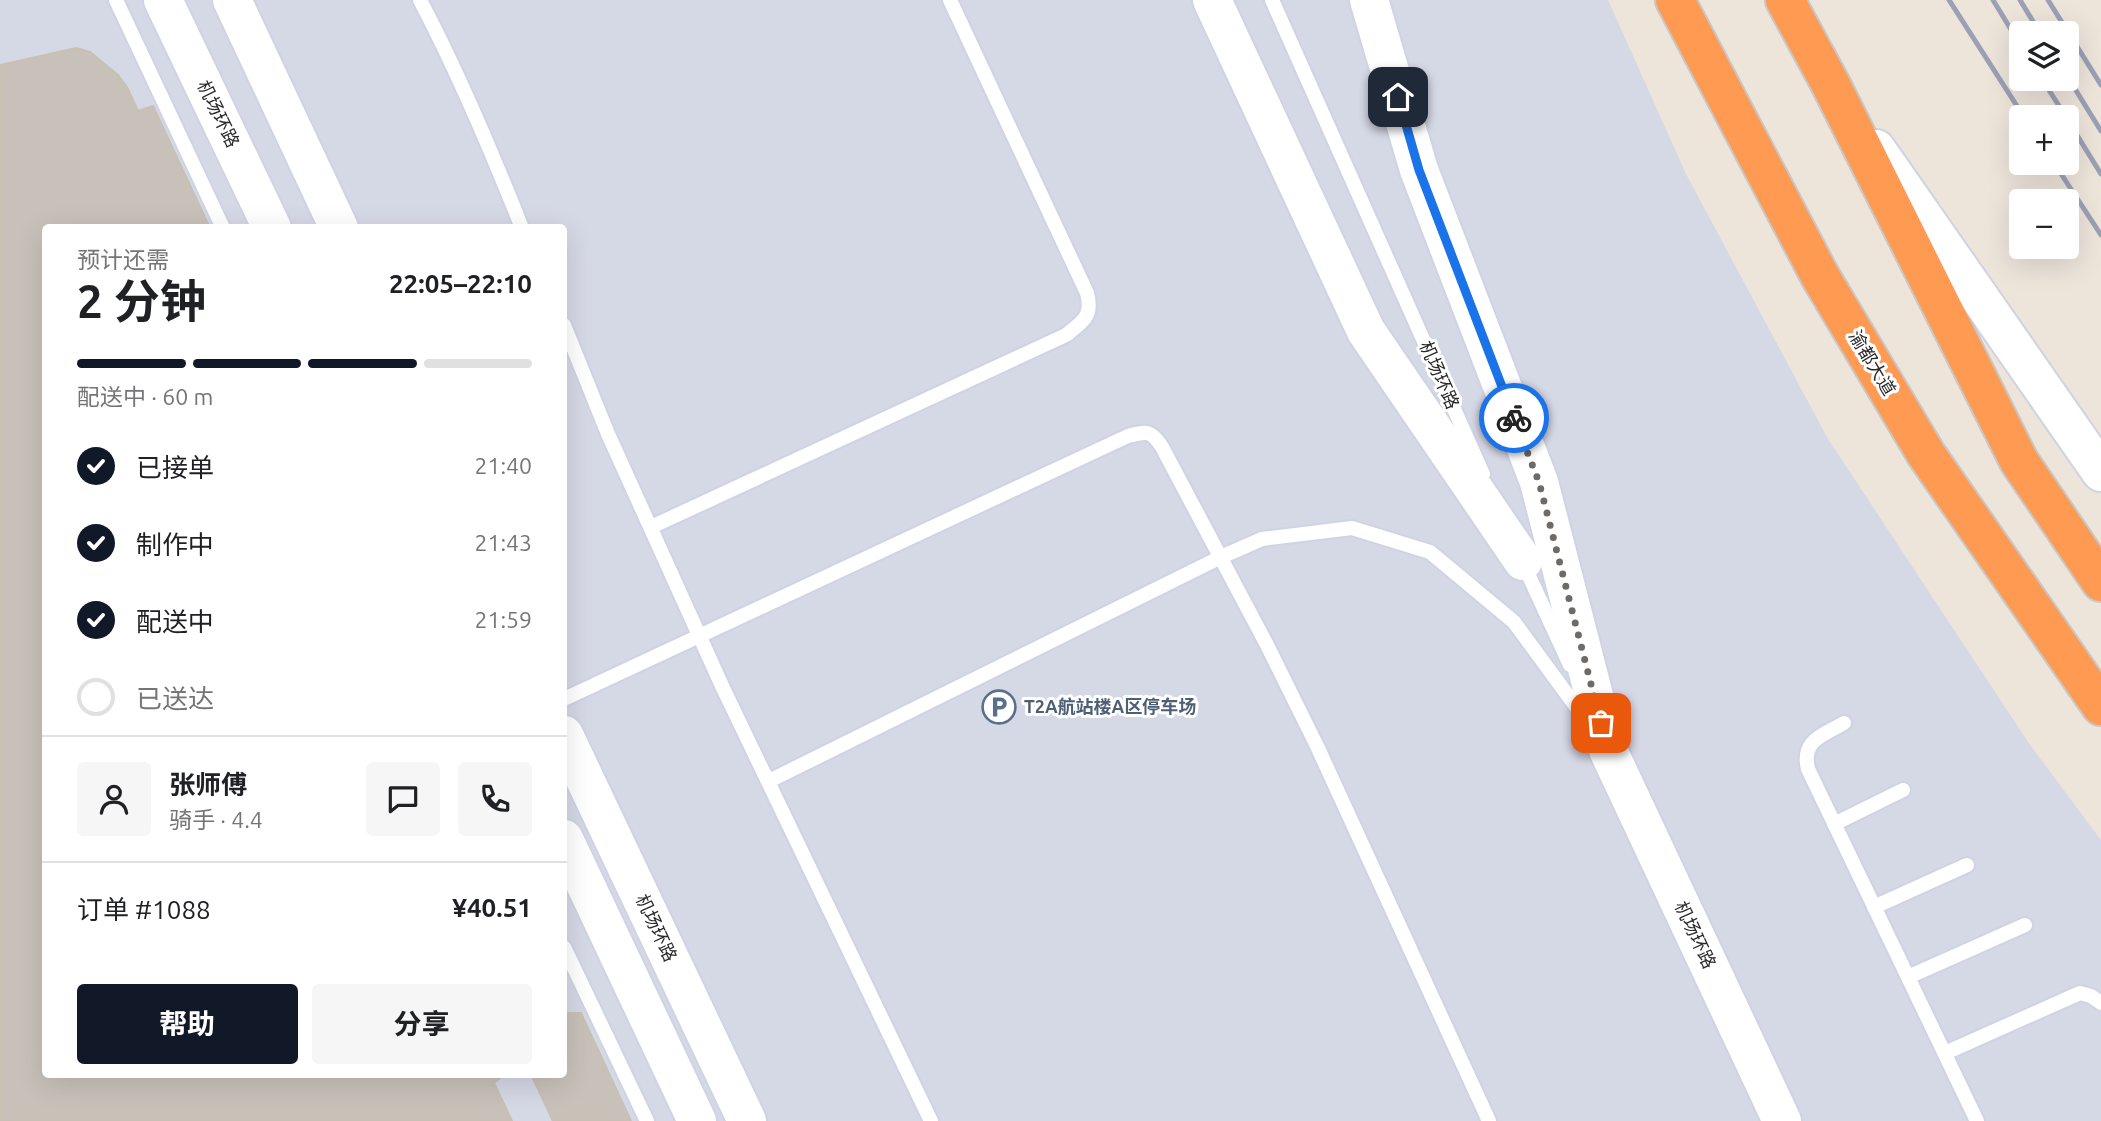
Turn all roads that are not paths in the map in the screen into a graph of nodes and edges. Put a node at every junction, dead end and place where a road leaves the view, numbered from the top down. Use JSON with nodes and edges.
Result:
{"nodes":[{"id":1,"x":116,"y":0,"type":"edge"},
{"id":2,"x":163,"y":0,"type":"edge"},
{"id":3,"x":232,"y":0,"type":"edge"},
{"id":4,"x":420,"y":0,"type":"edge"},
{"id":5,"x":950,"y":0,"type":"edge"},
{"id":6,"x":1212,"y":0,"type":"edge"},
{"id":7,"x":1272,"y":0,"type":"edge"},
{"id":8,"x":1369,"y":0,"type":"edge"},
{"id":9,"x":1675,"y":0,"type":"edge"},
{"id":10,"x":1784,"y":0,"type":"edge"},
{"id":11,"x":1831,"y":85,"type":"junction"},
{"id":12,"x":221,"y":224,"type":"edge"},
{"id":13,"x":270,"y":224,"type":"edge"},
{"id":14,"x":337,"y":224,"type":"edge"},
{"id":15,"x":520,"y":224,"type":"edge"},
{"id":16,"x":567,"y":332,"type":"edge"},
{"id":17,"x":2101,"y":472,"type":"edge"},
{"id":18,"x":651,"y":527,"type":"junction"},
{"id":19,"x":1221,"y":557,"type":"junction"},
{"id":20,"x":1523,"y":561,"type":"junction"},
{"id":21,"x":2101,"y":582,"type":"edge"},
{"id":22,"x":699,"y":635,"type":"junction"},
{"id":23,"x":567,"y":698,"type":"edge"},
{"id":24,"x":2101,"y":706,"type":"edge"},
{"id":25,"x":1844,"y":723,"type":"dead end"},
{"id":26,"x":567,"y":741,"type":"edge"},
{"id":27,"x":1608,"y":750,"type":"junction"},
{"id":28,"x":769,"y":782,"type":"junction"},
{"id":29,"x":1903,"y":790,"type":"dead end"},
{"id":30,"x":1834,"y":824,"type":"junction"},
{"id":31,"x":567,"y":845,"type":"edge"},
{"id":32,"x":1967,"y":865,"type":"dead end"},
{"id":33,"x":1874,"y":907,"type":"junction"},
{"id":34,"x":2025,"y":925,"type":"dead end"},
{"id":35,"x":567,"y":953,"type":"edge"},
{"id":36,"x":1908,"y":977,"type":"junction"},
{"id":37,"x":2101,"y":1003,"type":"edge"},
{"id":38,"x":1945,"y":1053,"type":"junction"},
{"id":39,"x":647,"y":1121,"type":"edge"},
{"id":40,"x":697,"y":1121,"type":"edge"},
{"id":41,"x":747,"y":1121,"type":"edge"},
{"id":42,"x":931,"y":1121,"type":"edge"},
{"id":43,"x":1489,"y":1121,"type":"edge"},
{"id":44,"x":1782,"y":1121,"type":"edge"},
{"id":45,"x":1978,"y":1121,"type":"edge"}],
"edges":[{"from":1,"to":12,"type":"lane"},
{"from":2,"to":13,"type":"street","name":"机场环路"},
{"from":3,"to":14,"type":"street"},
{"from":4,"to":15,"type":"lane"},
{"from":5,"to":18,"type":"lane"},
{"from":6,"to":20,"type":"street"},
{"from":7,"to":20,"type":"lane","name":"机场环路"},
{"from":8,"to":27,"type":"street","name":"机场环路"},
{"from":9,"to":24,"type":"highway","name":"渝都大道"},
{"from":10,"to":11,"type":"highway"},
{"from":11,"to":17,"type":"street"},
{"from":11,"to":21,"type":"highway"},
{"from":16,"to":18,"type":"lane"},
{"from":18,"to":22,"type":"lane"},
{"from":19,"to":22,"type":"lane"},
{"from":19,"to":27,"type":"lane"},
{"from":19,"to":28,"type":"lane"},
{"from":19,"to":43,"type":"lane"},
{"from":20,"to":27,"type":"lane","name":"机场环路"},
{"from":22,"to":23,"type":"lane"},
{"from":22,"to":28,"type":"lane"},
{"from":25,"to":30,"type":"lane"},
{"from":26,"to":41,"type":"street","name":"机场环路"},
{"from":27,"to":44,"type":"street","name":"机场环路"},
{"from":28,"to":42,"type":"lane"},
{"from":29,"to":30,"type":"lane"},
{"from":30,"to":33,"type":"lane"},
{"from":31,"to":40,"type":"street"},
{"from":32,"to":33,"type":"lane"},
{"from":33,"to":36,"type":"lane"},
{"from":34,"to":36,"type":"lane"},
{"from":35,"to":39,"type":"lane"},
{"from":36,"to":38,"type":"lane"},
{"from":37,"to":38,"type":"lane"},
{"from":38,"to":45,"type":"lane"}]}
